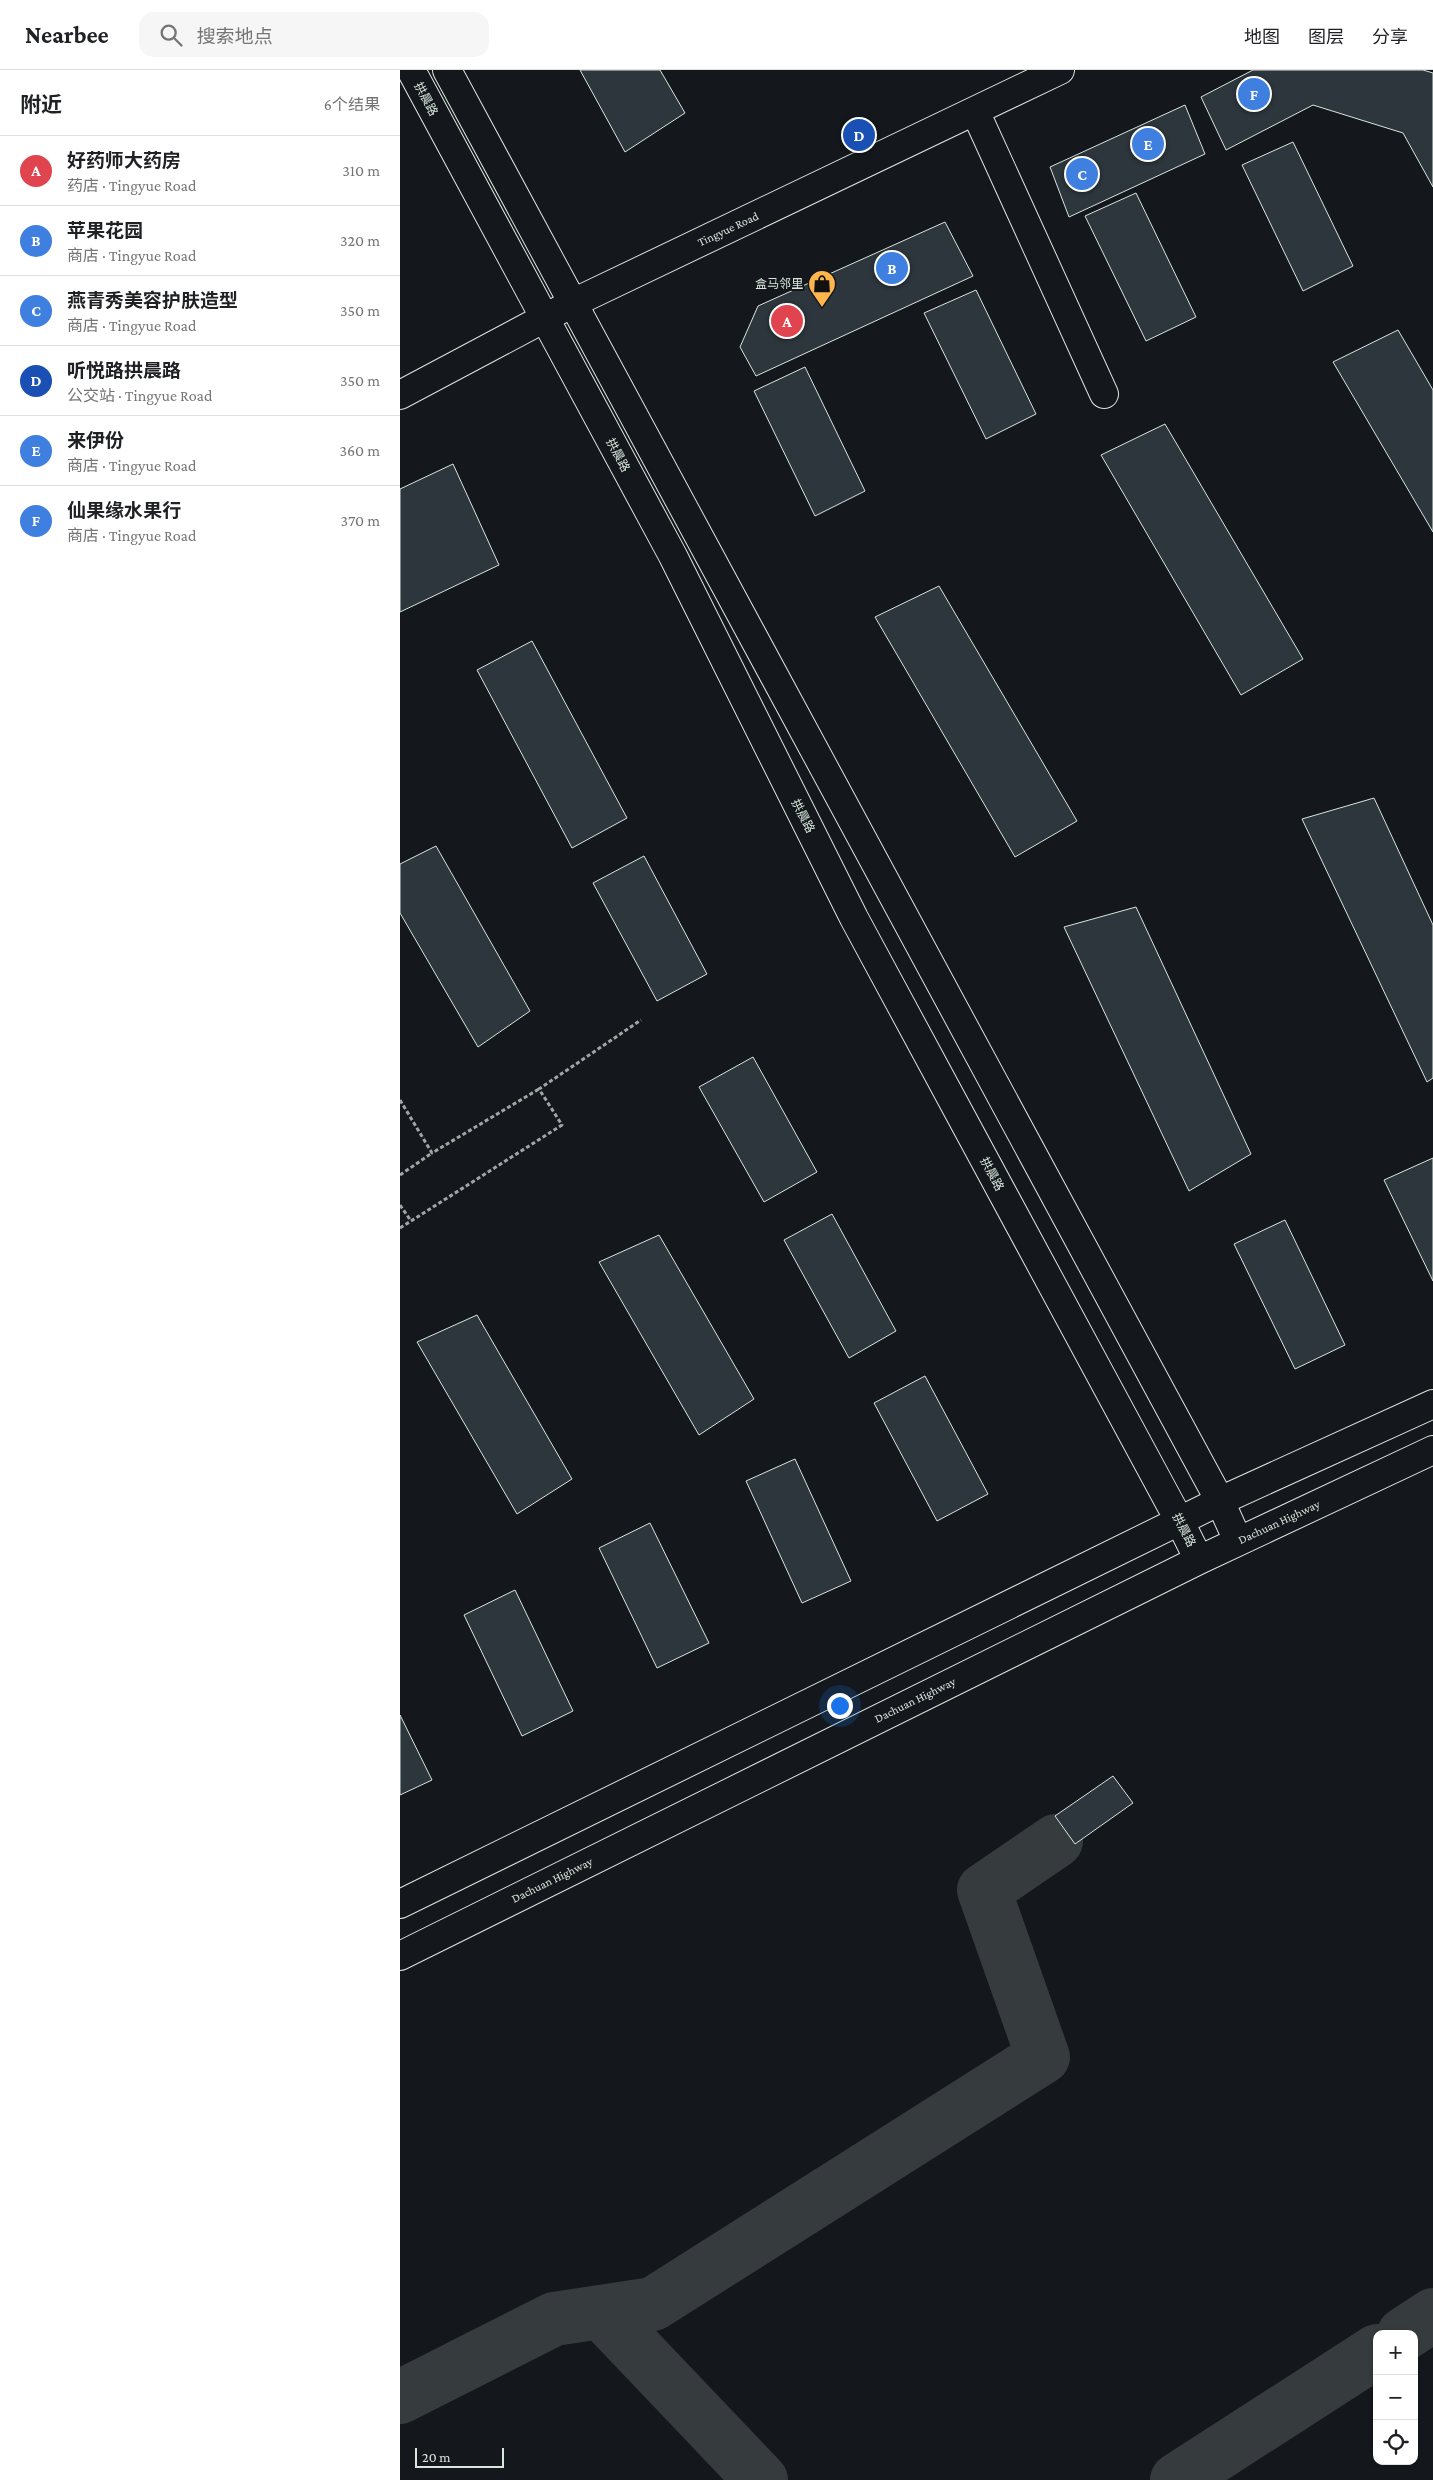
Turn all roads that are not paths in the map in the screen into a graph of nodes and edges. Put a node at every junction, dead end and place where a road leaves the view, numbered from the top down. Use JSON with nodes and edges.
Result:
{"nodes":[{"id":1,"x":410,"y":70,"type":"edge"},
{"id":2,"x":447,"y":70,"type":"edge"},
{"id":3,"x":1060,"y":70,"type":"edge"},
{"id":4,"x":975,"y":111,"type":"junction"},
{"id":5,"x":573,"y":303,"type":"junction"},
{"id":6,"x":544,"y":318,"type":"junction"},
{"id":7,"x":1104,"y":394,"type":"dead end"},
{"id":8,"x":400,"y":395,"type":"edge"},
{"id":9,"x":1433,"y":1404,"type":"edge"},
{"id":10,"x":1433,"y":1450,"type":"edge"},
{"id":11,"x":1220,"y":1501,"type":"junction"},
{"id":12,"x":1180,"y":1522,"type":"junction"},
{"id":13,"x":1238,"y":1541,"type":"junction"},
{"id":14,"x":1199,"y":1560,"type":"junction"},
{"id":15,"x":400,"y":1904,"type":"edge"},
{"id":16,"x":400,"y":1956,"type":"edge"}],
"edges":[{"from":1,"to":6,"type":"main road","name":"拱晨路"},
{"from":2,"to":5,"type":"main road"},
{"from":3,"to":4,"type":"main road","name":"Tingyue Road"},
{"from":4,"to":5,"type":"main road","name":"Tingyue Road"},
{"from":4,"to":7,"type":"main road"},
{"from":5,"to":6,"type":"main road","name":"Tingyue Road"},
{"from":5,"to":11,"type":"main road"},
{"from":6,"to":8,"type":"main road","name":"Tingyue Road"},
{"from":6,"to":12,"type":"main road","name":"拱晨路"},
{"from":9,"to":11,"type":"main road"},
{"from":10,"to":13,"type":"main road","name":"Dachuan Highway"},
{"from":11,"to":12,"type":"main road"},
{"from":11,"to":13,"type":"main road"},
{"from":12,"to":14,"type":"main road","name":"拱晨路"},
{"from":12,"to":15,"type":"main road"},
{"from":13,"to":14,"type":"main road","name":"Dachuan Highway"},
{"from":14,"to":16,"type":"main road","name":"Dachuan Highway"}]}
